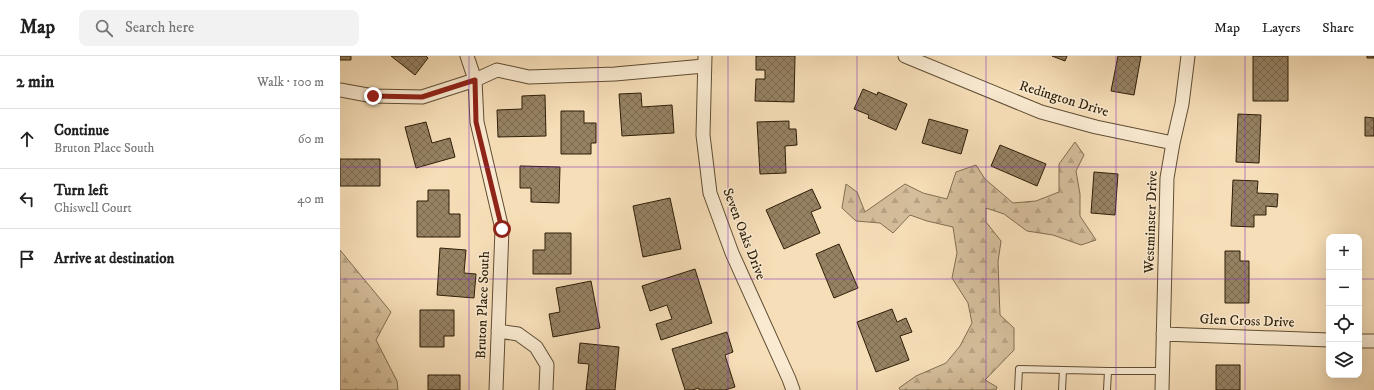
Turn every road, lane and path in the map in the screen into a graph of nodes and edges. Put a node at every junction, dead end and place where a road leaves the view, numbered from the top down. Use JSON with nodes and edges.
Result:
{"nodes":[{"id":1,"x":466,"y":56,"type":"edge"},
{"id":2,"x":1188,"y":56,"type":"edge"},
{"id":3,"x":912,"y":57,"type":"edge"},
{"id":4,"x":705,"y":61,"type":"edge"},
{"id":5,"x":475,"y":80,"type":"junction"},
{"id":6,"x":340,"y":90,"type":"edge"},
{"id":7,"x":1173,"y":143,"type":"junction"},
{"id":8,"x":498,"y":331,"type":"junction"},
{"id":9,"x":1163,"y":334,"type":"junction"},
{"id":10,"x":1326,"y":340,"type":"edge"},
{"id":11,"x":1362,"y":341,"type":"edge"},
{"id":12,"x":1374,"y":341,"type":"edge"},
{"id":13,"x":1062,"y":370,"type":"junction"},
{"id":14,"x":1108,"y":371,"type":"junction"},
{"id":15,"x":1163,"y":371,"type":"junction"},
{"id":16,"x":496,"y":390,"type":"edge"},
{"id":17,"x":546,"y":390,"type":"edge"},
{"id":18,"x":793,"y":390,"type":"edge"},
{"id":19,"x":1018,"y":390,"type":"edge"},
{"id":20,"x":1062,"y":390,"type":"edge"},
{"id":21,"x":1107,"y":390,"type":"edge"},
{"id":22,"x":1162,"y":390,"type":"edge"}],
"edges":[{"from":1,"to":5,"type":"street","name":"Bruton Place South"},
{"from":2,"to":7,"type":"street","name":"Westminster Drive"},
{"from":3,"to":7,"type":"street","name":"Redington Drive"},
{"from":4,"to":5,"type":"street"},
{"from":4,"to":18,"type":"street","name":"Seven Oaks Drive"},
{"from":5,"to":6,"type":"street"},
{"from":5,"to":8,"type":"street","name":"Bruton Place South"},
{"from":7,"to":9,"type":"street","name":"Westminster Drive"},
{"from":8,"to":16,"type":"street","name":"Bruton Place South"},
{"from":8,"to":17,"type":"street"},
{"from":9,"to":10,"type":"street","name":"Glen Cross Drive"},
{"from":9,"to":15,"type":"street","name":"Westminster Drive"},
{"from":11,"to":12,"type":"street"},
{"from":13,"to":14,"type":"lane"},
{"from":13,"to":19,"type":"lane"},
{"from":13,"to":20,"type":"lane"},
{"from":14,"to":15,"type":"lane"},
{"from":14,"to":21,"type":"lane"},
{"from":15,"to":22,"type":"street","name":"Westminster Drive"}]}
